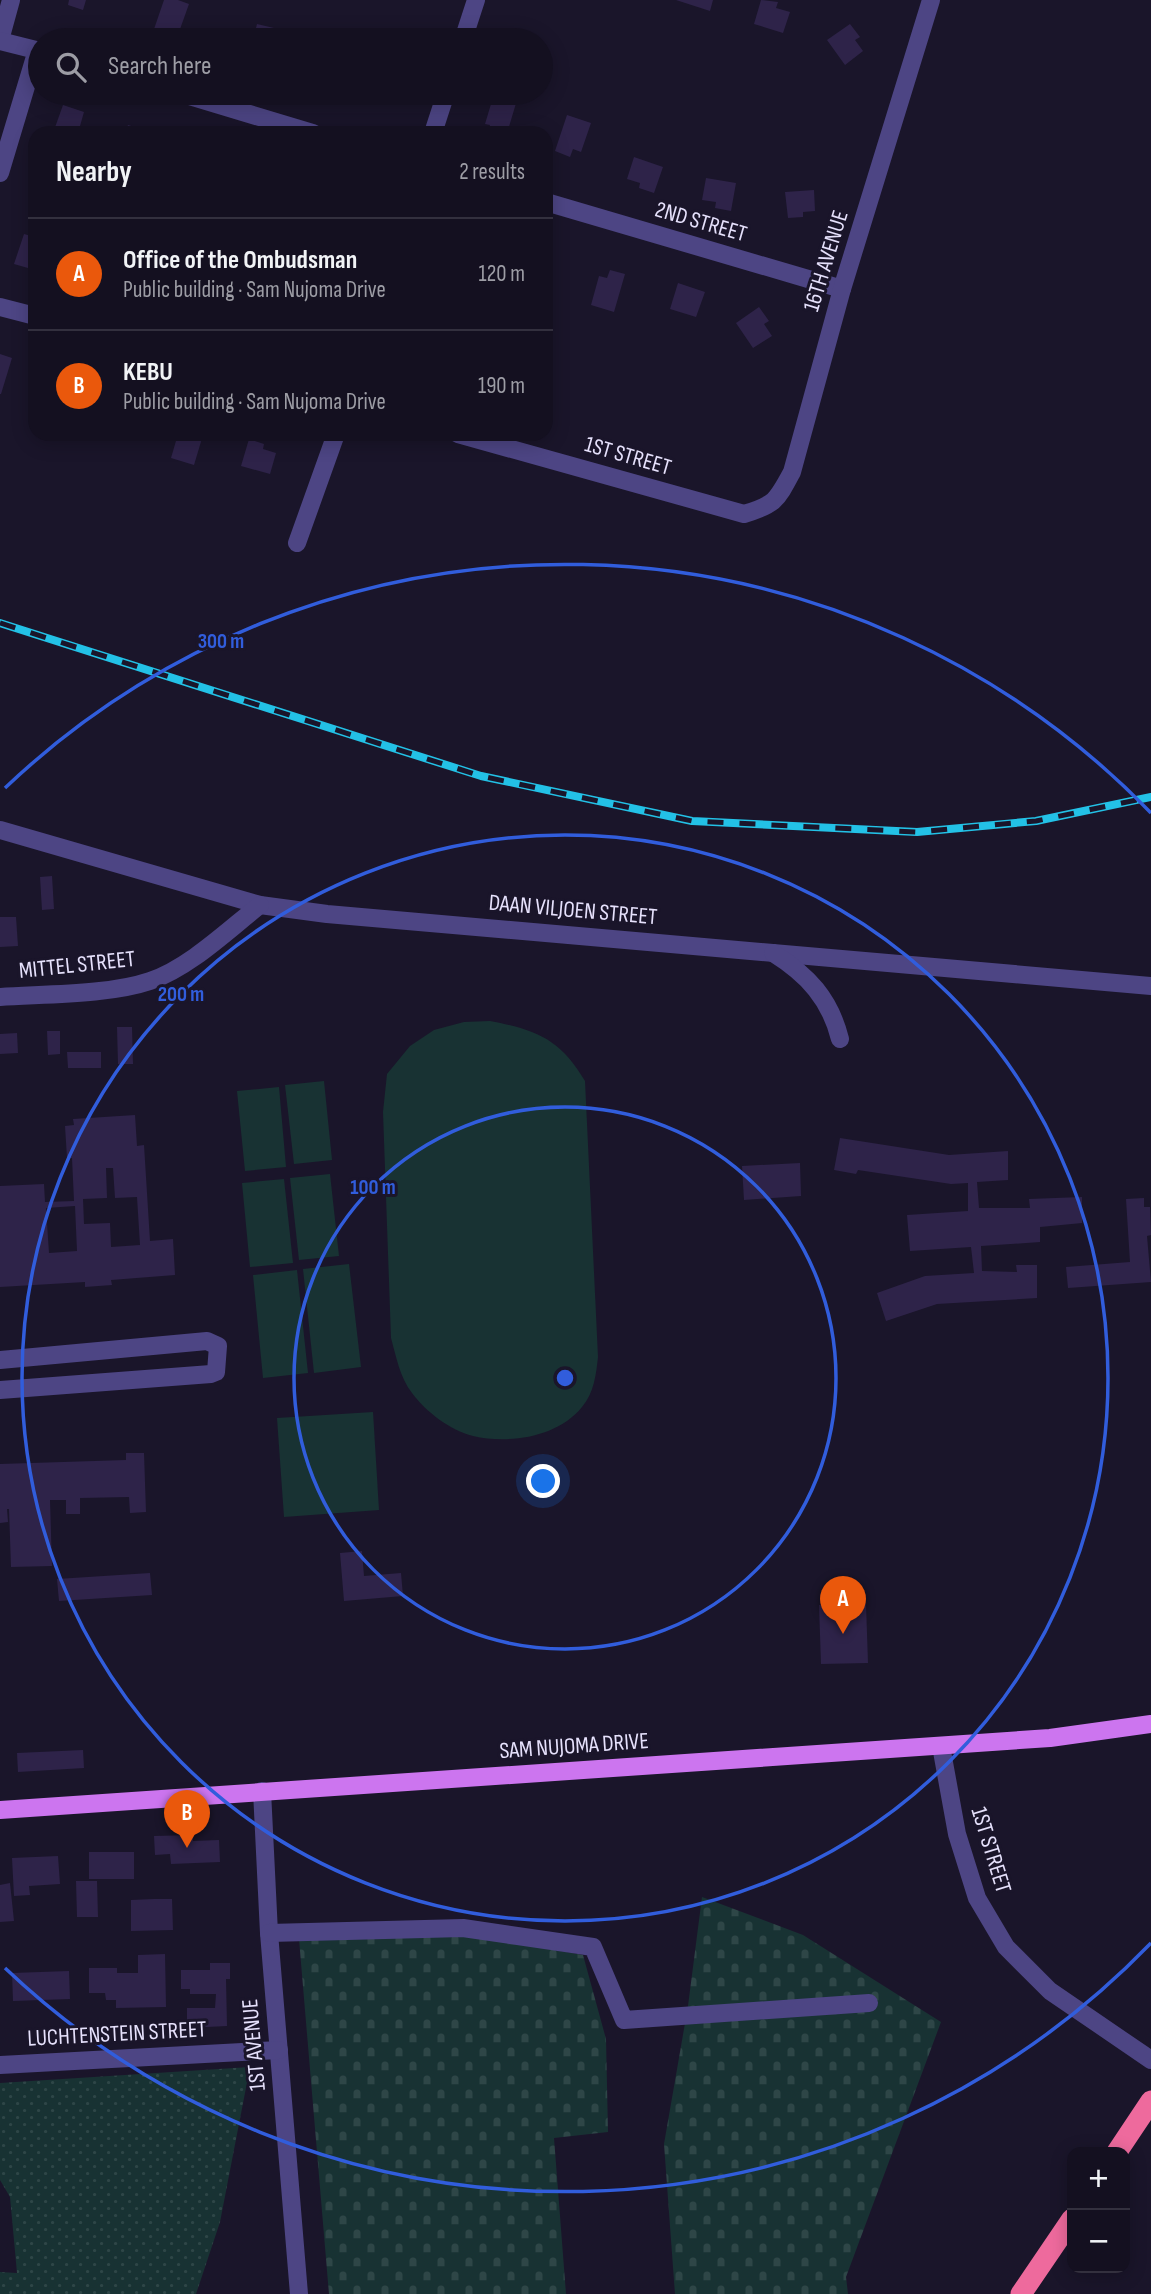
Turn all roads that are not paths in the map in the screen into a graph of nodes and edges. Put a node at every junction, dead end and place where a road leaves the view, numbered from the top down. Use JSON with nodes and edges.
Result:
{"nodes":[{"id":1,"x":11,"y":0,"type":"edge"},
{"id":2,"x":476,"y":0,"type":"edge"},
{"id":3,"x":932,"y":0,"type":"edge"},
{"id":4,"x":467,"y":28,"type":"edge"},
{"id":5,"x":0,"y":40,"type":"edge"},
{"id":6,"x":28,"y":48,"type":"edge"},
{"id":7,"x":28,"y":85,"type":"edge"},
{"id":8,"x":219,"y":105,"type":"edge"},
{"id":9,"x":442,"y":105,"type":"edge"},
{"id":10,"x":290,"y":126,"type":"edge"},
{"id":11,"x":435,"y":126,"type":"edge"},
{"id":12,"x":0,"y":173,"type":"edge"},
{"id":13,"x":553,"y":204,"type":"edge"},
{"id":14,"x":842,"y":289,"type":"junction"},
{"id":15,"x":0,"y":307,"type":"edge"},
{"id":16,"x":28,"y":314,"type":"edge"},
{"id":17,"x":333,"y":441,"type":"edge"},
{"id":18,"x":483,"y":441,"type":"edge"},
{"id":19,"x":744,"y":514,"type":"joint"},
{"id":20,"x":297,"y":543,"type":"dead end"},
{"id":21,"x":0,"y":830,"type":"edge"},
{"id":22,"x":260,"y":905,"type":"junction"},
{"id":23,"x":770,"y":951,"type":"junction"},
{"id":24,"x":1151,"y":986,"type":"edge"},
{"id":25,"x":0,"y":997,"type":"edge"},
{"id":26,"x":840,"y":1039,"type":"dead end"},
{"id":27,"x":0,"y":1360,"type":"edge"},
{"id":28,"x":0,"y":1390,"type":"edge"},
{"id":29,"x":1151,"y":1724,"type":"edge"},
{"id":30,"x":941,"y":1746,"type":"junction"},
{"id":31,"x":262,"y":1791,"type":"junction"},
{"id":32,"x":0,"y":1810,"type":"edge"},
{"id":33,"x":269,"y":1933,"type":"junction"},
{"id":34,"x":869,"y":2003,"type":"dead end"},
{"id":35,"x":279,"y":2050,"type":"junction"},
{"id":36,"x":1151,"y":2060,"type":"edge"},
{"id":37,"x":0,"y":2065,"type":"edge"},
{"id":38,"x":1151,"y":2101,"type":"edge"},
{"id":39,"x":1120,"y":2147,"type":"edge"},
{"id":40,"x":1067,"y":2226,"type":"edge"},
{"id":41,"x":299,"y":2294,"type":"edge"},
{"id":42,"x":1021,"y":2294,"type":"edge"}],
"edges":[{"from":1,"to":5,"type":"street"},
{"from":2,"to":4,"type":"street"},
{"from":3,"to":14,"type":"street","name":"16TH AVENUE"},
{"from":5,"to":6,"type":"street"},
{"from":7,"to":12,"type":"street"},
{"from":8,"to":10,"type":"street"},
{"from":9,"to":11,"type":"street"},
{"from":13,"to":14,"type":"street","name":"2ND STREET"},
{"from":14,"to":19,"type":"street","name":"16TH AVENUE"},
{"from":15,"to":16,"type":"street"},
{"from":17,"to":20,"type":"street"},
{"from":18,"to":19,"type":"street","name":"1ST STREET"},
{"from":21,"to":22,"type":"street","name":"DAAN VILJOEN STREET"},
{"from":22,"to":23,"type":"street","name":"DAAN VILJOEN STREET"},
{"from":22,"to":25,"type":"street","name":"MITTEL STREET"},
{"from":23,"to":24,"type":"street","name":"DAAN VILJOEN STREET"},
{"from":23,"to":26,"type":"street"},
{"from":27,"to":28,"type":"street"},
{"from":29,"to":30,"type":"main road","name":"SAM NUJOMA DRIVE"},
{"from":30,"to":31,"type":"main road","name":"SAM NUJOMA DRIVE"},
{"from":30,"to":36,"type":"street","name":"1ST STREET"},
{"from":31,"to":32,"type":"main road","name":"SAM NUJOMA DRIVE"},
{"from":31,"to":33,"type":"street","name":"1ST AVENUE"},
{"from":33,"to":34,"type":"street"},
{"from":33,"to":35,"type":"street","name":"1ST AVENUE"},
{"from":35,"to":37,"type":"street","name":"LUCHTENSTEIN STREET"},
{"from":35,"to":41,"type":"street","name":"1ST AVENUE"},
{"from":38,"to":39,"type":"highway"},
{"from":40,"to":42,"type":"highway"}]}
